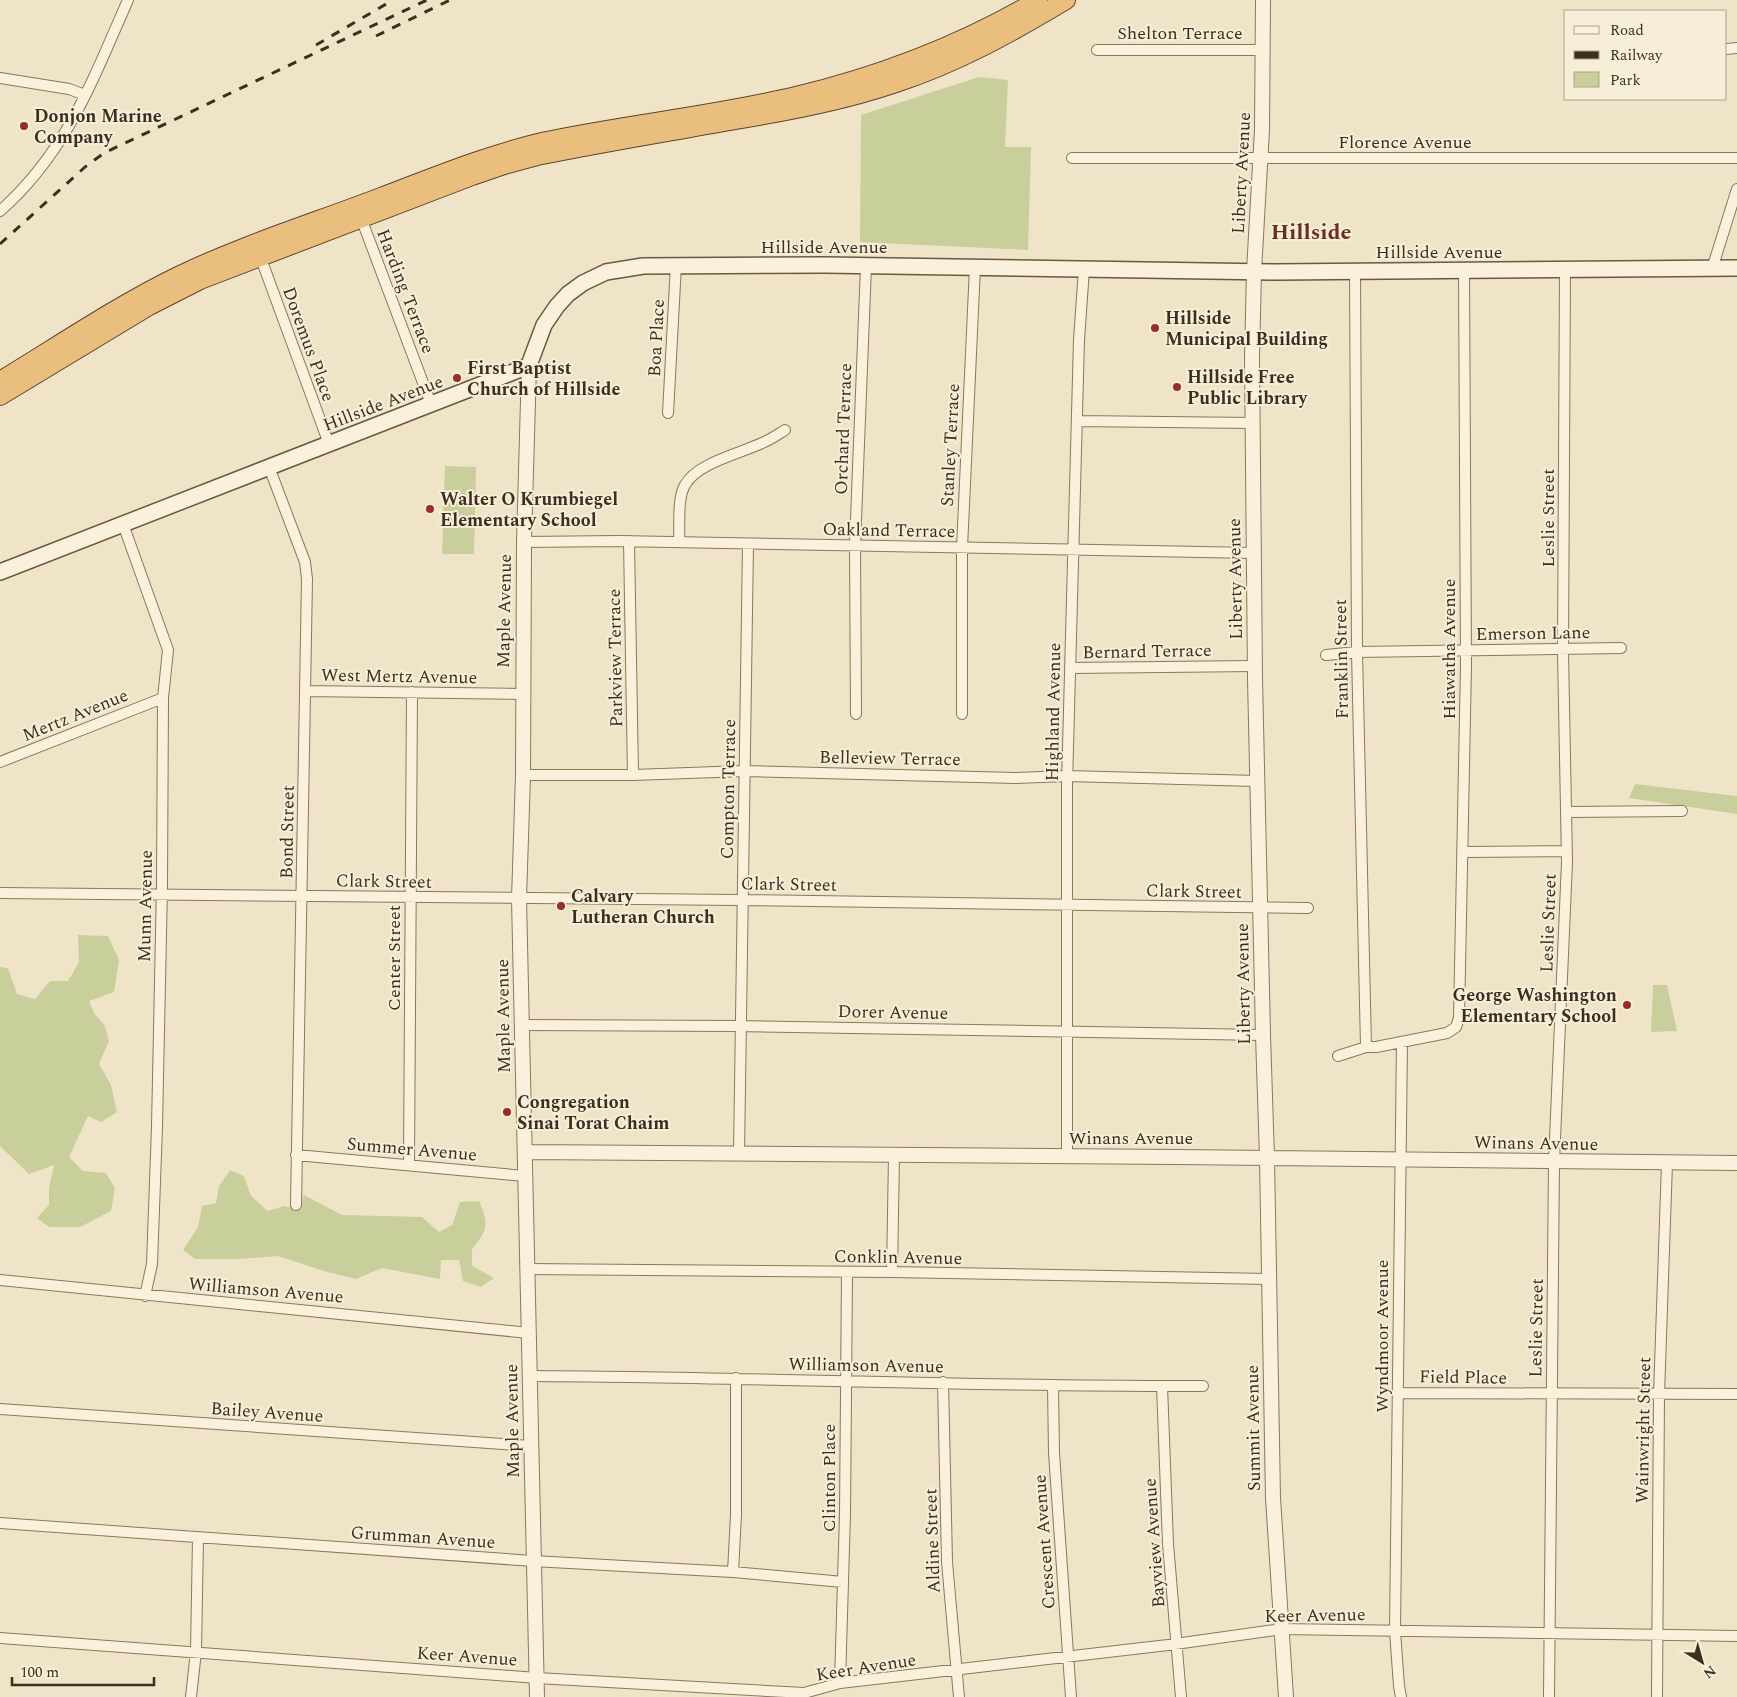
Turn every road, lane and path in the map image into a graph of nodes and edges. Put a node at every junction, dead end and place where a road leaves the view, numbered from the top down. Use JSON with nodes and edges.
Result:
{"nodes":[{"id":1,"x":128,"y":0,"type":"edge"},
{"id":2,"x":1038,"y":0,"type":"edge"},
{"id":3,"x":1066,"y":0,"type":"edge"},
{"id":4,"x":1263,"y":0,"type":"edge"},
{"id":5,"x":1097,"y":50,"type":"dead end"},
{"id":6,"x":1263,"y":50,"type":"junction"},
{"id":7,"x":0,"y":78,"type":"edge"},
{"id":8,"x":85,"y":96,"type":"junction"},
{"id":9,"x":1072,"y":158,"type":"dead end"},
{"id":10,"x":1737,"y":158,"type":"edge"},
{"id":11,"x":1261,"y":159,"type":"junction"},
{"id":12,"x":1737,"y":189,"type":"edge"},
{"id":13,"x":0,"y":212,"type":"edge"},
{"id":14,"x":361,"y":218,"type":"junction"},
{"id":15,"x":260,"y":256,"type":"junction"},
{"id":16,"x":676,"y":265,"type":"junction"},
{"id":17,"x":866,"y":266,"type":"junction"},
{"id":18,"x":975,"y":267,"type":"junction"},
{"id":19,"x":1737,"y":268,"type":"edge"},
{"id":20,"x":1084,"y":269,"type":"junction"},
{"id":21,"x":1712,"y":269,"type":"junction"},
{"id":22,"x":1464,"y":270,"type":"junction"},
{"id":23,"x":1565,"y":270,"type":"junction"},
{"id":24,"x":1254,"y":271,"type":"junction"},
{"id":25,"x":1355,"y":271,"type":"junction"},
{"id":26,"x":529,"y":365,"type":"junction"},
{"id":27,"x":0,"y":381,"type":"edge"},
{"id":28,"x":0,"y":396,"type":"edge"},
{"id":29,"x":431,"y":404,"type":"junction"},
{"id":30,"x":668,"y":413,"type":"dead end"},
{"id":31,"x":1077,"y":421,"type":"junction"},
{"id":32,"x":1252,"y":423,"type":"junction"},
{"id":33,"x":785,"y":430,"type":"dead end"},
{"id":34,"x":329,"y":444,"type":"junction"},
{"id":35,"x":268,"y":467,"type":"junction"},
{"id":36,"x":123,"y":524,"type":"junction"},
{"id":37,"x":629,"y":541,"type":"junction"},
{"id":38,"x":524,"y":542,"type":"junction"},
{"id":39,"x":680,"y":542,"type":"junction"},
{"id":40,"x":748,"y":544,"type":"junction"},
{"id":41,"x":855,"y":546,"type":"junction"},
{"id":42,"x":962,"y":548,"type":"junction"},
{"id":43,"x":1073,"y":550,"type":"junction"},
{"id":44,"x":1254,"y":553,"type":"junction"},
{"id":45,"x":0,"y":572,"type":"edge"},
{"id":46,"x":1563,"y":648,"type":"junction"},
{"id":47,"x":1621,"y":648,"type":"dead end"},
{"id":48,"x":1466,"y":650,"type":"junction"},
{"id":49,"x":1357,"y":652,"type":"junction"},
{"id":50,"x":1326,"y":655,"type":"dead end"},
{"id":51,"x":1255,"y":666,"type":"junction"},
{"id":52,"x":1070,"y":668,"type":"junction"},
{"id":53,"x":305,"y":691,"type":"junction"},
{"id":54,"x":412,"y":692,"type":"junction"},
{"id":55,"x":522,"y":694,"type":"junction"},
{"id":56,"x":162,"y":698,"type":"junction"},
{"id":57,"x":856,"y":714,"type":"dead end"},
{"id":58,"x":962,"y":714,"type":"dead end"},
{"id":59,"x":0,"y":762,"type":"edge"},
{"id":60,"x":744,"y":771,"type":"junction"},
{"id":61,"x":523,"y":775,"type":"junction"},
{"id":62,"x":633,"y":775,"type":"junction"},
{"id":63,"x":1067,"y":776,"type":"junction"},
{"id":64,"x":1257,"y":781,"type":"junction"},
{"id":65,"x":1682,"y":811,"type":"dead end"},
{"id":66,"x":1567,"y":812,"type":"junction"},
{"id":67,"x":1566,"y":851,"type":"junction"},
{"id":68,"x":1462,"y":852,"type":"junction"},
{"id":69,"x":0,"y":893,"type":"edge"},
{"id":70,"x":161,"y":894,"type":"junction"},
{"id":71,"x":302,"y":896,"type":"junction"},
{"id":72,"x":410,"y":898,"type":"junction"},
{"id":73,"x":519,"y":899,"type":"junction"},
{"id":74,"x":742,"y":900,"type":"junction"},
{"id":75,"x":1067,"y":906,"type":"junction"},
{"id":76,"x":1261,"y":907,"type":"junction"},
{"id":77,"x":1308,"y":908,"type":"dead end"},
{"id":78,"x":522,"y":1025,"type":"junction"},
{"id":79,"x":741,"y":1026,"type":"junction"},
{"id":80,"x":1067,"y":1032,"type":"junction"},
{"id":81,"x":1263,"y":1035,"type":"junction"},
{"id":82,"x":1402,"y":1042,"type":"junction"},
{"id":83,"x":1366,"y":1047,"type":"junction"},
{"id":84,"x":1338,"y":1056,"type":"dead end"},
{"id":85,"x":525,"y":1152,"type":"junction"},
{"id":86,"x":739,"y":1154,"type":"junction"},
{"id":87,"x":296,"y":1155,"type":"junction"},
{"id":88,"x":894,"y":1156,"type":"junction"},
{"id":89,"x":1067,"y":1156,"type":"junction"},
{"id":90,"x":1268,"y":1158,"type":"junction"},
{"id":91,"x":1400,"y":1160,"type":"junction"},
{"id":92,"x":1554,"y":1162,"type":"junction"},
{"id":93,"x":1737,"y":1163,"type":"edge"},
{"id":94,"x":1667,"y":1164,"type":"junction"},
{"id":95,"x":409,"y":1165,"type":"junction"},
{"id":96,"x":526,"y":1176,"type":"junction"},
{"id":97,"x":296,"y":1205,"type":"dead end"},
{"id":98,"x":527,"y":1269,"type":"junction"},
{"id":99,"x":847,"y":1272,"type":"junction"},
{"id":100,"x":892,"y":1272,"type":"junction"},
{"id":101,"x":1269,"y":1279,"type":"junction"},
{"id":102,"x":0,"y":1280,"type":"edge"},
{"id":103,"x":145,"y":1296,"type":"junction"},
{"id":104,"x":529,"y":1333,"type":"junction"},
{"id":105,"x":530,"y":1376,"type":"junction"},
{"id":106,"x":736,"y":1378,"type":"junction"},
{"id":107,"x":845,"y":1381,"type":"junction"},
{"id":108,"x":943,"y":1382,"type":"junction"},
{"id":109,"x":1053,"y":1385,"type":"junction"},
{"id":110,"x":1162,"y":1386,"type":"junction"},
{"id":111,"x":1203,"y":1386,"type":"dead end"},
{"id":112,"x":1398,"y":1393,"type":"junction"},
{"id":113,"x":1552,"y":1394,"type":"junction"},
{"id":114,"x":1737,"y":1394,"type":"edge"},
{"id":115,"x":1659,"y":1395,"type":"junction"},
{"id":116,"x":0,"y":1409,"type":"edge"},
{"id":117,"x":531,"y":1446,"type":"junction"},
{"id":118,"x":0,"y":1523,"type":"edge"},
{"id":119,"x":198,"y":1538,"type":"junction"},
{"id":120,"x":533,"y":1561,"type":"junction"},
{"id":121,"x":733,"y":1572,"type":"junction"},
{"id":122,"x":843,"y":1582,"type":"junction"},
{"id":123,"x":1282,"y":1629,"type":"junction"},
{"id":124,"x":1395,"y":1631,"type":"junction"},
{"id":125,"x":1548,"y":1633,"type":"junction"},
{"id":126,"x":1658,"y":1635,"type":"junction"},
{"id":127,"x":1737,"y":1636,"type":"edge"},
{"id":128,"x":0,"y":1638,"type":"edge"},
{"id":129,"x":1177,"y":1644,"type":"junction"},
{"id":130,"x":196,"y":1651,"type":"junction"},
{"id":131,"x":1068,"y":1657,"type":"junction"},
{"id":132,"x":956,"y":1671,"type":"junction"},
{"id":133,"x":536,"y":1678,"type":"junction"},
{"id":134,"x":840,"y":1683,"type":"junction"},
{"id":135,"x":804,"y":1695,"type":"edge"},
{"id":136,"x":191,"y":1697,"type":"edge"},
{"id":137,"x":537,"y":1697,"type":"edge"},
{"id":138,"x":959,"y":1697,"type":"edge"},
{"id":139,"x":1070,"y":1697,"type":"edge"},
{"id":140,"x":1181,"y":1697,"type":"edge"},
{"id":141,"x":1286,"y":1697,"type":"edge"},
{"id":142,"x":1401,"y":1697,"type":"edge"},
{"id":143,"x":1548,"y":1697,"type":"edge"},
{"id":144,"x":1657,"y":1697,"type":"edge"}],
"edges":[{"from":1,"to":8,"type":"street"},
{"from":2,"to":27,"type":"highway"},
{"from":3,"to":14,"type":"highway"},
{"from":4,"to":6,"type":"street","name":"Liberty Avenue"},
{"from":5,"to":6,"type":"street","name":"Shelton Terrace"},
{"from":6,"to":11,"type":"street","name":"Liberty Avenue"},
{"from":7,"to":8,"type":"street"},
{"from":8,"to":13,"type":"street"},
{"from":9,"to":11,"type":"street","name":"Florence Avenue"},
{"from":10,"to":11,"type":"street","name":"Florence Avenue"},
{"from":11,"to":24,"type":"street","name":"Liberty Avenue"},
{"from":12,"to":21,"type":"street"},
{"from":14,"to":15,"type":"highway"},
{"from":14,"to":29,"type":"street","name":"Harding Terrace"},
{"from":15,"to":28,"type":"highway"},
{"from":15,"to":34,"type":"street","name":"Doremus Place"},
{"from":16,"to":17,"type":"main road","name":"Hillside Avenue"},
{"from":16,"to":26,"type":"main road","name":"Hillside Avenue"},
{"from":16,"to":30,"type":"street","name":"Boa Place"},
{"from":17,"to":18,"type":"main road","name":"Hillside Avenue"},
{"from":17,"to":41,"type":"street","name":"Orchard Terrace"},
{"from":18,"to":20,"type":"main road","name":"Hillside Avenue"},
{"from":18,"to":42,"type":"street","name":"Stanley Terrace"},
{"from":19,"to":21,"type":"main road","name":"Hillside Avenue"},
{"from":20,"to":24,"type":"main road","name":"Hillside Avenue"},
{"from":20,"to":31,"type":"street","name":"Highland Avenue"},
{"from":21,"to":23,"type":"main road","name":"Hillside Avenue"},
{"from":22,"to":23,"type":"main road","name":"Hillside Avenue"},
{"from":22,"to":25,"type":"main road","name":"Hillside Avenue"},
{"from":22,"to":48,"type":"street","name":"Hiawatha Avenue"},
{"from":23,"to":46,"type":"street","name":"Leslie Street"},
{"from":24,"to":25,"type":"main road","name":"Hillside Avenue"},
{"from":24,"to":32,"type":"street","name":"Liberty Avenue"},
{"from":25,"to":49,"type":"street","name":"Franklin Street"},
{"from":26,"to":29,"type":"main road","name":"Hillside Avenue"},
{"from":26,"to":38,"type":"street","name":"Maple Avenue"},
{"from":29,"to":34,"type":"main road","name":"Hillside Avenue"},
{"from":31,"to":32,"type":"street"},
{"from":31,"to":43,"type":"street","name":"Highland Avenue"},
{"from":32,"to":44,"type":"street","name":"Liberty Avenue"},
{"from":33,"to":39,"type":"street"},
{"from":34,"to":35,"type":"main road","name":"Hillside Avenue"},
{"from":35,"to":36,"type":"main road","name":"Hillside Avenue"},
{"from":35,"to":53,"type":"street","name":"Bond Street"},
{"from":36,"to":45,"type":"main road","name":"Hillside Avenue"},
{"from":36,"to":56,"type":"street","name":"Munn Avenue"},
{"from":37,"to":38,"type":"street","name":"Oakland Terrace"},
{"from":37,"to":39,"type":"street","name":"Oakland Terrace"},
{"from":37,"to":62,"type":"street","name":"Parkview Terrace"},
{"from":38,"to":55,"type":"street","name":"Maple Avenue"},
{"from":39,"to":40,"type":"street","name":"Oakland Terrace"},
{"from":40,"to":41,"type":"street","name":"Oakland Terrace"},
{"from":40,"to":60,"type":"street","name":"Compton Terrace"},
{"from":41,"to":42,"type":"street","name":"Oakland Terrace"},
{"from":41,"to":57,"type":"street","name":"Orchard Terrace"},
{"from":42,"to":43,"type":"street","name":"Oakland Terrace"},
{"from":42,"to":58,"type":"street","name":"Stanley Terrace"},
{"from":43,"to":44,"type":"street","name":"Oakland Terrace"},
{"from":43,"to":52,"type":"street","name":"Highland Avenue"},
{"from":44,"to":51,"type":"street","name":"Liberty Avenue"},
{"from":46,"to":47,"type":"street","name":"Emerson Lane"},
{"from":46,"to":48,"type":"street","name":"Emerson Lane"},
{"from":46,"to":66,"type":"street","name":"Leslie Street"},
{"from":48,"to":49,"type":"street","name":"Emerson Lane"},
{"from":48,"to":68,"type":"street","name":"Hiawatha Avenue"},
{"from":49,"to":50,"type":"street","name":"Emerson Lane"},
{"from":49,"to":83,"type":"street","name":"Franklin Street"},
{"from":51,"to":52,"type":"street","name":"Bernard Terrace"},
{"from":51,"to":64,"type":"street","name":"Liberty Avenue"},
{"from":52,"to":63,"type":"street","name":"Highland Avenue"},
{"from":53,"to":54,"type":"street","name":"West Mertz Avenue"},
{"from":53,"to":71,"type":"street","name":"Bond Street"},
{"from":54,"to":55,"type":"street","name":"West Mertz Avenue"},
{"from":54,"to":72,"type":"street","name":"Center Street"},
{"from":55,"to":61,"type":"street","name":"Maple Avenue"},
{"from":56,"to":59,"type":"street","name":"Mertz Avenue"},
{"from":56,"to":70,"type":"street","name":"Munn Avenue"},
{"from":60,"to":62,"type":"street","name":"Belleview Terrace"},
{"from":60,"to":63,"type":"street","name":"Belleview Terrace"},
{"from":60,"to":74,"type":"street","name":"Compton Terrace"},
{"from":61,"to":62,"type":"street","name":"Belleview Terrace"},
{"from":61,"to":73,"type":"street","name":"Maple Avenue"},
{"from":63,"to":64,"type":"street","name":"Belleview Terrace"},
{"from":63,"to":75,"type":"street","name":"Highland Avenue"},
{"from":64,"to":76,"type":"street","name":"Liberty Avenue"},
{"from":65,"to":66,"type":"street"},
{"from":66,"to":67,"type":"street","name":"Leslie Street"},
{"from":67,"to":68,"type":"street"},
{"from":67,"to":92,"type":"street","name":"Leslie Street"},
{"from":68,"to":82,"type":"street","name":"Hiawatha Avenue"},
{"from":69,"to":70,"type":"street","name":"Clark Street"},
{"from":70,"to":71,"type":"street","name":"Clark Street"},
{"from":70,"to":103,"type":"street","name":"Munn Avenue"},
{"from":71,"to":72,"type":"street","name":"Clark Street"},
{"from":71,"to":87,"type":"street","name":"Bond Street"},
{"from":72,"to":73,"type":"street","name":"Clark Street"},
{"from":72,"to":95,"type":"street","name":"Center Street"},
{"from":73,"to":74,"type":"street","name":"Clark Street"},
{"from":73,"to":78,"type":"street","name":"Maple Avenue"},
{"from":74,"to":75,"type":"street","name":"Clark Street"},
{"from":74,"to":79,"type":"street","name":"Compton Terrace"},
{"from":75,"to":76,"type":"street","name":"Clark Street"},
{"from":75,"to":80,"type":"street","name":"Highland Avenue"},
{"from":76,"to":77,"type":"street","name":"Clark Street"},
{"from":76,"to":81,"type":"street","name":"Liberty Avenue"},
{"from":78,"to":79,"type":"street","name":"Dorer Avenue"},
{"from":78,"to":85,"type":"street","name":"Maple Avenue"},
{"from":79,"to":80,"type":"street","name":"Dorer Avenue"},
{"from":79,"to":86,"type":"street","name":"Compton Terrace"},
{"from":80,"to":81,"type":"street","name":"Dorer Avenue"},
{"from":80,"to":89,"type":"street","name":"Highland Avenue"},
{"from":81,"to":90,"type":"street","name":"Liberty Avenue"},
{"from":82,"to":83,"type":"street"},
{"from":82,"to":91,"type":"street","name":"Wyndmoor Avenue"},
{"from":83,"to":84,"type":"street"},
{"from":85,"to":86,"type":"street","name":"Winans Avenue"},
{"from":85,"to":96,"type":"street","name":"Maple Avenue"},
{"from":86,"to":88,"type":"street","name":"Winans Avenue"},
{"from":87,"to":95,"type":"street","name":"Summer Avenue"},
{"from":87,"to":97,"type":"street","name":"Bond Street"},
{"from":88,"to":89,"type":"street","name":"Winans Avenue"},
{"from":88,"to":100,"type":"street"},
{"from":89,"to":90,"type":"street","name":"Winans Avenue"},
{"from":90,"to":91,"type":"street","name":"Winans Avenue"},
{"from":90,"to":101,"type":"street","name":"Summit Avenue"},
{"from":91,"to":92,"type":"street","name":"Winans Avenue"},
{"from":91,"to":112,"type":"street","name":"Wyndmoor Avenue"},
{"from":92,"to":94,"type":"street","name":"Winans Avenue"},
{"from":92,"to":113,"type":"street","name":"Leslie Street"},
{"from":93,"to":94,"type":"street","name":"Winans Avenue"},
{"from":94,"to":115,"type":"street","name":"Wainwright Street"},
{"from":95,"to":96,"type":"street","name":"Summer Avenue"},
{"from":96,"to":98,"type":"street","name":"Maple Avenue"},
{"from":98,"to":99,"type":"street","name":"Conklin Avenue"},
{"from":98,"to":104,"type":"street","name":"Maple Avenue"},
{"from":99,"to":100,"type":"street","name":"Conklin Avenue"},
{"from":99,"to":107,"type":"street","name":"Clinton Place"},
{"from":100,"to":101,"type":"street","name":"Conklin Avenue"},
{"from":101,"to":123,"type":"street","name":"Summit Avenue"},
{"from":102,"to":103,"type":"street","name":"Williamson Avenue"},
{"from":103,"to":104,"type":"street","name":"Williamson Avenue"},
{"from":104,"to":105,"type":"street","name":"Maple Avenue"},
{"from":105,"to":106,"type":"street","name":"Williamson Avenue"},
{"from":105,"to":117,"type":"street","name":"Maple Avenue"},
{"from":106,"to":107,"type":"street","name":"Williamson Avenue"},
{"from":106,"to":121,"type":"street"},
{"from":107,"to":108,"type":"street","name":"Williamson Avenue"},
{"from":107,"to":122,"type":"street","name":"Clinton Place"},
{"from":108,"to":109,"type":"street","name":"Williamson Avenue"},
{"from":108,"to":132,"type":"street","name":"Aldine Street"},
{"from":109,"to":110,"type":"street","name":"Williamson Avenue"},
{"from":109,"to":131,"type":"street","name":"Crescent Avenue"},
{"from":110,"to":111,"type":"street","name":"Williamson Avenue"},
{"from":110,"to":129,"type":"street","name":"Bayview Avenue"},
{"from":112,"to":113,"type":"street","name":"Field Place"},
{"from":112,"to":124,"type":"street","name":"Wyndmoor Avenue"},
{"from":113,"to":115,"type":"street","name":"Field Place"},
{"from":113,"to":125,"type":"street","name":"Leslie Street"},
{"from":114,"to":115,"type":"street","name":"Field Place"},
{"from":115,"to":126,"type":"street","name":"Wainwright Street"},
{"from":116,"to":117,"type":"street","name":"Bailey Avenue"},
{"from":117,"to":120,"type":"street","name":"Maple Avenue"},
{"from":118,"to":119,"type":"street","name":"Grumman Avenue"},
{"from":119,"to":120,"type":"street","name":"Grumman Avenue"},
{"from":119,"to":130,"type":"street"},
{"from":120,"to":121,"type":"street","name":"Grumman Avenue"},
{"from":120,"to":133,"type":"street","name":"Maple Avenue"},
{"from":121,"to":122,"type":"street","name":"Grumman Avenue"},
{"from":122,"to":134,"type":"street","name":"Clinton Place"},
{"from":123,"to":124,"type":"street","name":"Keer Avenue"},
{"from":123,"to":129,"type":"street","name":"Keer Avenue"},
{"from":123,"to":141,"type":"street","name":"Summit Avenue"},
{"from":124,"to":125,"type":"street","name":"Keer Avenue"},
{"from":124,"to":142,"type":"street","name":"Wyndmoor Avenue"},
{"from":125,"to":126,"type":"street","name":"Keer Avenue"},
{"from":125,"to":143,"type":"street","name":"Leslie Street"},
{"from":126,"to":127,"type":"street","name":"Keer Avenue"},
{"from":126,"to":144,"type":"street","name":"Wainwright Street"},
{"from":128,"to":130,"type":"street","name":"Keer Avenue"},
{"from":129,"to":131,"type":"street","name":"Keer Avenue"},
{"from":129,"to":140,"type":"street","name":"Bayview Avenue"},
{"from":130,"to":133,"type":"street","name":"Keer Avenue"},
{"from":130,"to":136,"type":"street"},
{"from":131,"to":132,"type":"street","name":"Keer Avenue"},
{"from":131,"to":139,"type":"street","name":"Crescent Avenue"},
{"from":132,"to":134,"type":"street","name":"Keer Avenue"},
{"from":132,"to":138,"type":"street","name":"Aldine Street"},
{"from":133,"to":135,"type":"street","name":"Keer Avenue"},
{"from":133,"to":137,"type":"street","name":"Maple Avenue"},
{"from":134,"to":135,"type":"street","name":"Keer Avenue"}]}
